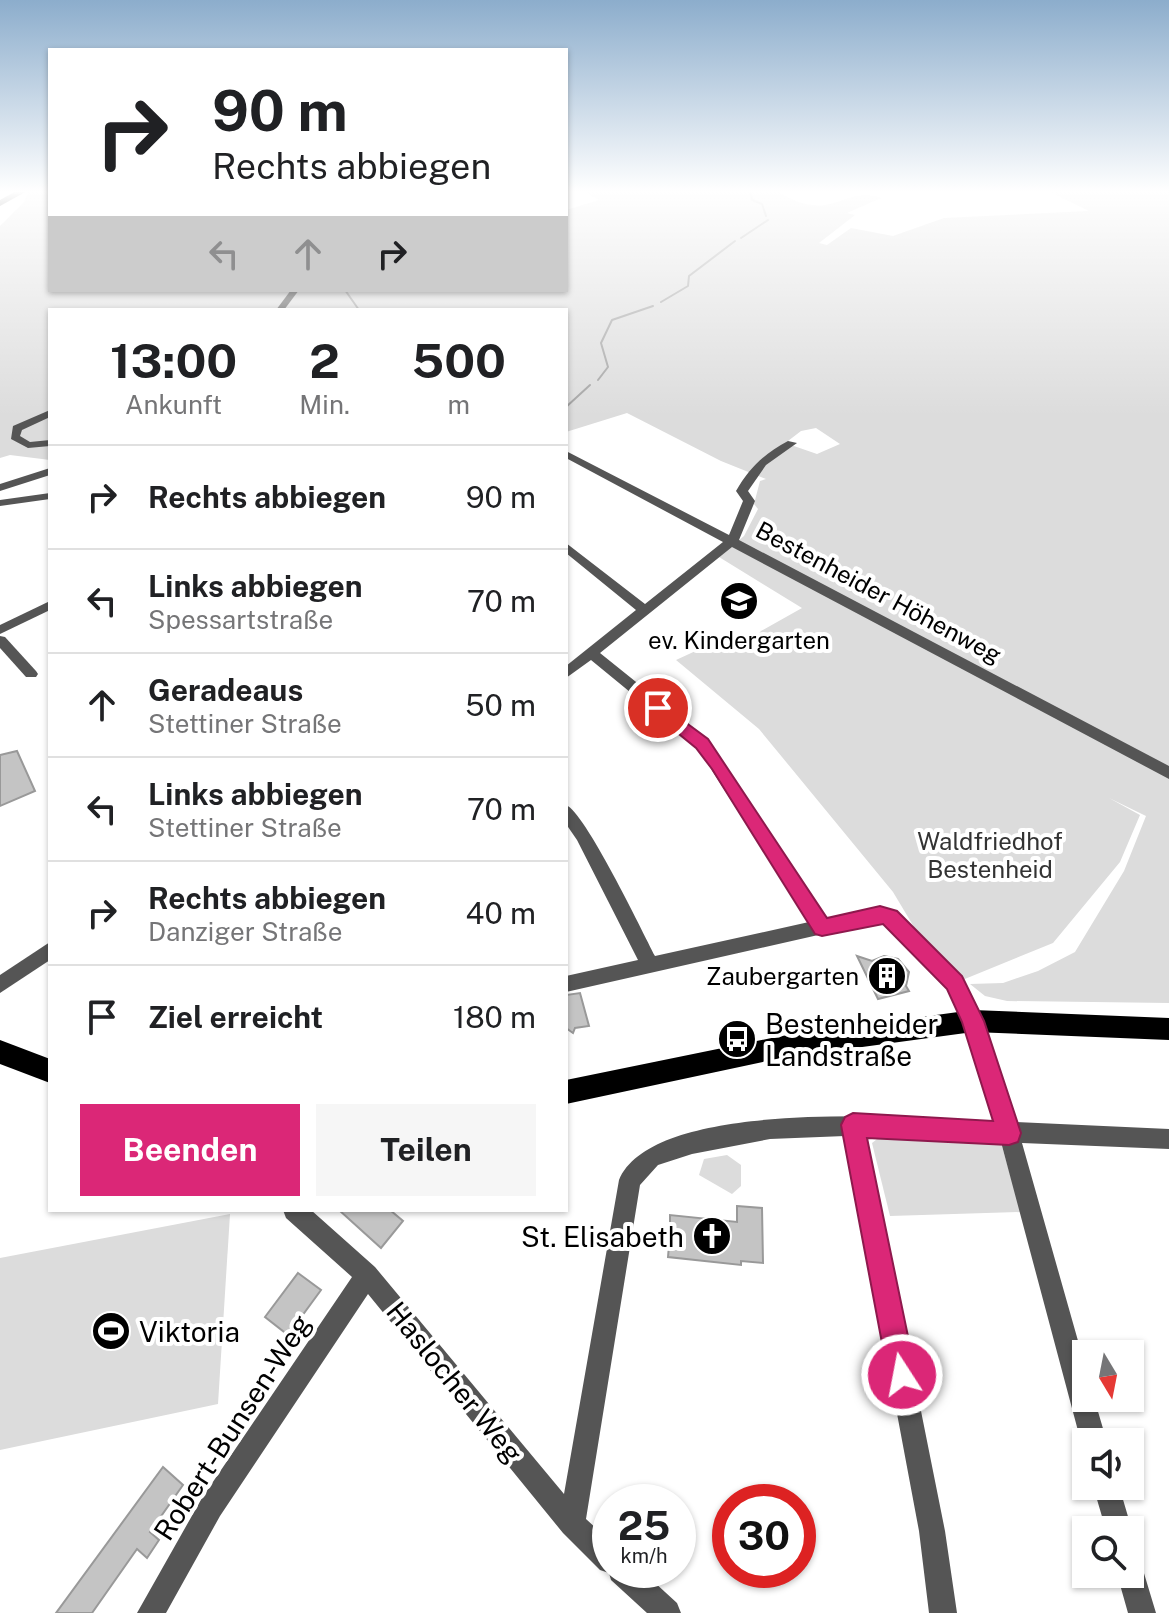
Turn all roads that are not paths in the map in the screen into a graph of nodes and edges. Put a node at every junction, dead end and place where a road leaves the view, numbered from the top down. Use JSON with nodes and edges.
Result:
{"nodes":[{"id":1,"x":48,"y":414,"type":"edge"},
{"id":2,"x":48,"y":443,"type":"edge"},
{"id":3,"x":792,"y":443,"type":"dead end"},
{"id":4,"x":568,"y":455,"type":"edge"},
{"id":5,"x":48,"y":472,"type":"edge"},
{"id":6,"x":0,"y":488,"type":"edge"},
{"id":7,"x":48,"y":496,"type":"edge"},
{"id":8,"x":0,"y":503,"type":"edge"},
{"id":9,"x":733,"y":540,"type":"junction"},
{"id":10,"x":568,"y":549,"type":"edge"},
{"id":11,"x":48,"y":606,"type":"edge"},
{"id":12,"x":644,"y":610,"type":"junction"},
{"id":13,"x":0,"y":630,"type":"edge"},
{"id":14,"x":0,"y":640,"type":"edge"},
{"id":15,"x":593,"y":654,"type":"junction"},
{"id":16,"x":568,"y":672,"type":"edge"},
{"id":17,"x":31,"y":674,"type":"dead end"},
{"id":18,"x":1169,"y":773,"type":"edge"},
{"id":19,"x":568,"y":814,"type":"edge"},
{"id":20,"x":822,"y":928,"type":"junction"},
{"id":21,"x":48,"y":951,"type":"edge"},
{"id":22,"x":650,"y":965,"type":"junction"},
{"id":23,"x":568,"y":984,"type":"edge"},
{"id":24,"x":0,"y":985,"type":"edge"},
{"id":25,"x":973,"y":1021,"type":"junction"},
{"id":26,"x":1169,"y":1029,"type":"edge"},
{"id":27,"x":0,"y":1052,"type":"edge"},
{"id":28,"x":48,"y":1070,"type":"edge"},
{"id":29,"x":568,"y":1092,"type":"edge"},
{"id":30,"x":853,"y":1125,"type":"junction"},
{"id":31,"x":1009,"y":1133,"type":"junction"},
{"id":32,"x":1169,"y":1139,"type":"edge"},
{"id":33,"x":296,"y":1212,"type":"edge"},
{"id":34,"x":367,"y":1275,"type":"junction"},
{"id":35,"x":1090,"y":1428,"type":"edge"},
{"id":36,"x":572,"y":1524,"type":"junction"},
{"id":37,"x":592,"y":1543,"type":"edge"},
{"id":38,"x":640,"y":1588,"type":"edge"},
{"id":39,"x":1135,"y":1588,"type":"edge"},
{"id":40,"x":151,"y":1613,"type":"edge"},
{"id":41,"x":667,"y":1613,"type":"edge"},
{"id":42,"x":943,"y":1613,"type":"edge"},
{"id":43,"x":1142,"y":1613,"type":"edge"}],
"edges":[{"from":1,"to":2,"type":"street"},
{"from":3,"to":9,"type":"street"},
{"from":4,"to":9,"type":"street","name":"Bestenheider Höhenweg"},
{"from":5,"to":6,"type":"street"},
{"from":7,"to":8,"type":"street"},
{"from":9,"to":12,"type":"street"},
{"from":9,"to":18,"type":"street","name":"Bestenheider Höhenweg"},
{"from":10,"to":12,"type":"street"},
{"from":11,"to":13,"type":"street"},
{"from":12,"to":15,"type":"street"},
{"from":14,"to":17,"type":"street"},
{"from":15,"to":16,"type":"street"},
{"from":15,"to":20,"type":"street"},
{"from":19,"to":22,"type":"street"},
{"from":20,"to":22,"type":"street"},
{"from":20,"to":25,"type":"street"},
{"from":21,"to":24,"type":"street"},
{"from":22,"to":23,"type":"street"},
{"from":25,"to":26,"type":"main road"},
{"from":25,"to":29,"type":"main road"},
{"from":25,"to":31,"type":"street"},
{"from":27,"to":28,"type":"main road"},
{"from":30,"to":31,"type":"street"},
{"from":30,"to":36,"type":"street"},
{"from":30,"to":42,"type":"street"},
{"from":31,"to":32,"type":"street"},
{"from":31,"to":35,"type":"street"},
{"from":33,"to":34,"type":"street","name":"Haslocher Weg"},
{"from":34,"to":36,"type":"street","name":"Haslocher Weg"},
{"from":34,"to":40,"type":"street","name":"Robert-Bunsen-Weg"},
{"from":36,"to":37,"type":"street","name":"Haslocher Weg"},
{"from":38,"to":41,"type":"street"},
{"from":39,"to":43,"type":"street"}]}
